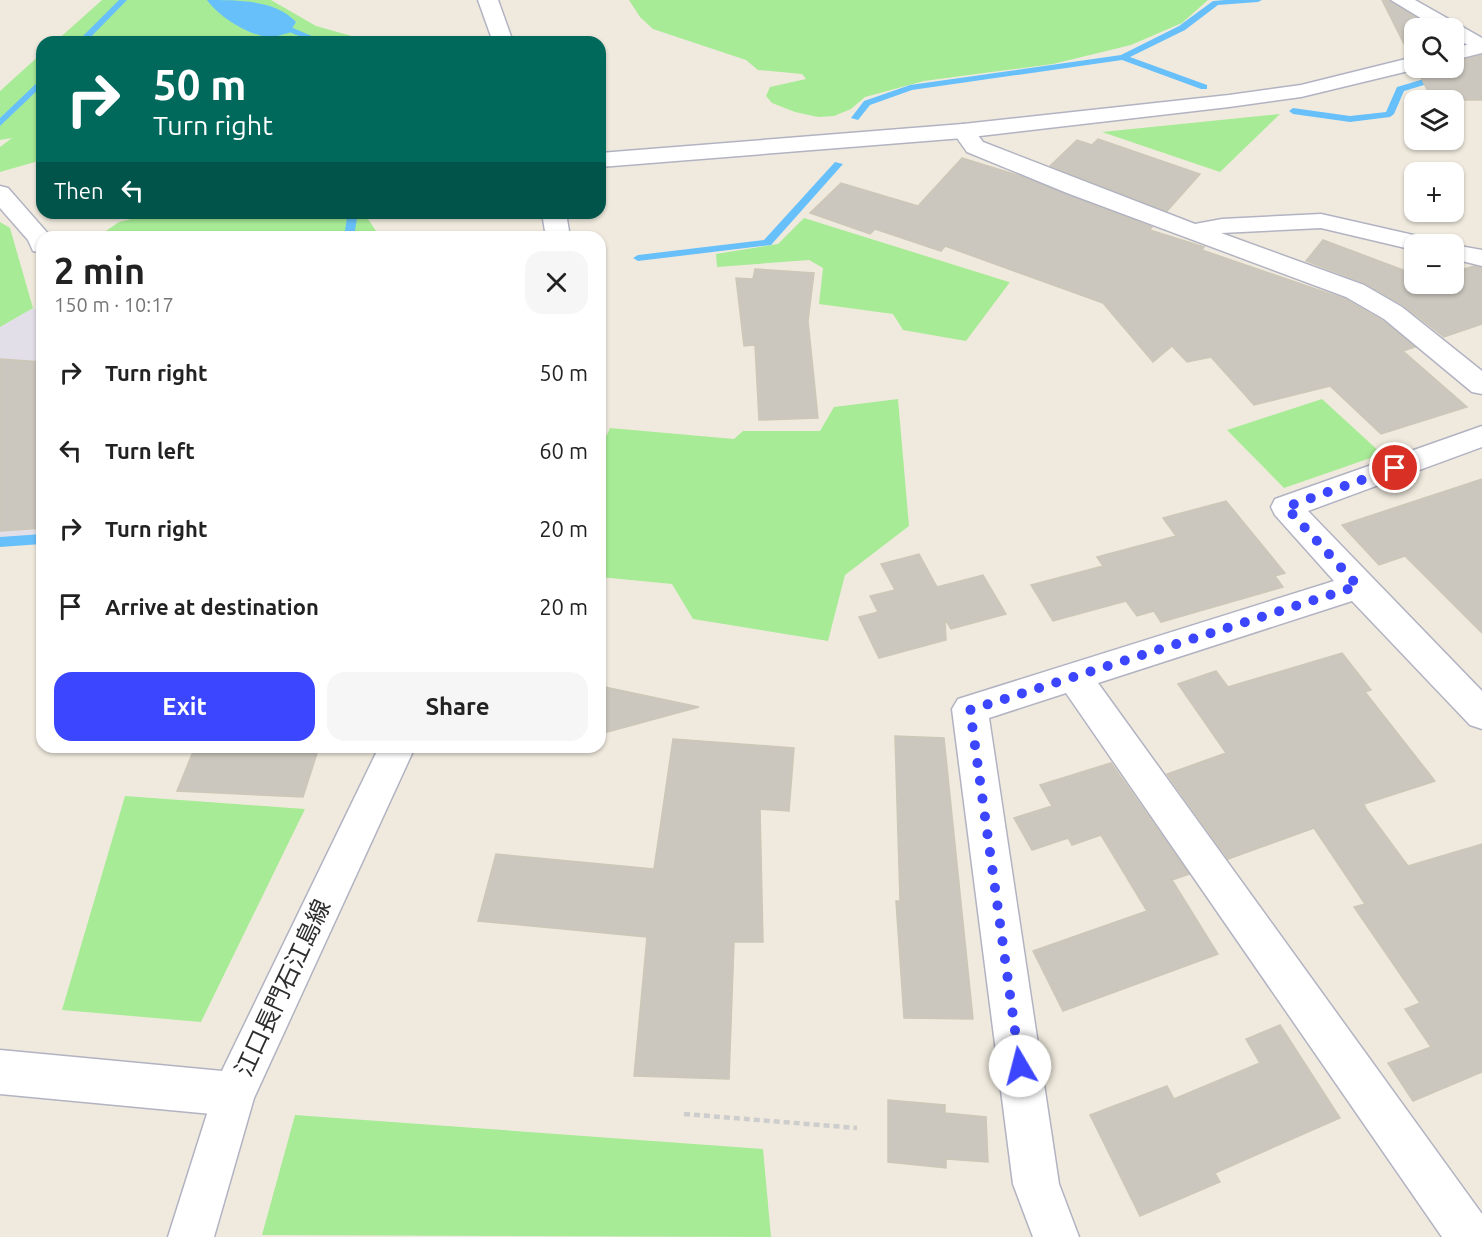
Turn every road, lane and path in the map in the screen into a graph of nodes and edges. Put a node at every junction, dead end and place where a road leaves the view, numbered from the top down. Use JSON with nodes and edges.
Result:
{"nodes":[{"id":1,"x":488,"y":0,"type":"edge"},
{"id":2,"x":1401,"y":0,"type":"edge"},
{"id":3,"x":1433,"y":18,"type":"edge"},
{"id":4,"x":501,"y":36,"type":"edge"},
{"id":5,"x":1464,"y":36,"type":"edge"},
{"id":6,"x":1482,"y":47,"type":"edge"},
{"id":7,"x":1464,"y":52,"type":"edge"},
{"id":8,"x":1404,"y":66,"type":"edge"},
{"id":9,"x":963,"y":131,"type":"junction"},
{"id":10,"x":606,"y":160,"type":"edge"},
{"id":11,"x":0,"y":193,"type":"edge"},
{"id":12,"x":1195,"y":231,"type":"junction"},
{"id":13,"x":36,"y":234,"type":"edge"},
{"id":14,"x":1404,"y":240,"type":"edge"},
{"id":15,"x":1464,"y":254,"type":"edge"},
{"id":16,"x":1482,"y":258,"type":"edge"},
{"id":17,"x":1482,"y":385,"type":"edge"},
{"id":18,"x":1482,"y":436,"type":"edge"},
{"id":19,"x":1358,"y":586,"type":"junction"},
{"id":20,"x":1074,"y":677,"type":"junction"},
{"id":21,"x":1482,"y":714,"type":"edge"},
{"id":22,"x":394,"y":753,"type":"edge"},
{"id":23,"x":0,"y":1072,"type":"edge"},
{"id":24,"x":233,"y":1094,"type":"junction"},
{"id":25,"x":684,"y":1114,"type":"dead end"},
{"id":26,"x":857,"y":1128,"type":"dead end"},
{"id":27,"x":191,"y":1237,"type":"edge"},
{"id":28,"x":1056,"y":1237,"type":"edge"},
{"id":29,"x":1470,"y":1237,"type":"edge"}],
"edges":[{"from":1,"to":4,"type":"street"},
{"from":2,"to":3,"type":"street"},
{"from":5,"to":6,"type":"street"},
{"from":6,"to":7,"type":"street"},
{"from":8,"to":9,"type":"street"},
{"from":9,"to":10,"type":"street"},
{"from":9,"to":12,"type":"street"},
{"from":11,"to":13,"type":"street"},
{"from":12,"to":14,"type":"street"},
{"from":12,"to":17,"type":"street"},
{"from":15,"to":16,"type":"street"},
{"from":18,"to":19,"type":"street"},
{"from":19,"to":20,"type":"street"},
{"from":19,"to":21,"type":"street"},
{"from":20,"to":28,"type":"street"},
{"from":20,"to":29,"type":"street"},
{"from":22,"to":24,"type":"street","name":"江口長門石江島線"},
{"from":23,"to":24,"type":"street"},
{"from":24,"to":27,"type":"street","name":"江口長門石江島線"},
{"from":25,"to":26,"type":"path"}]}
